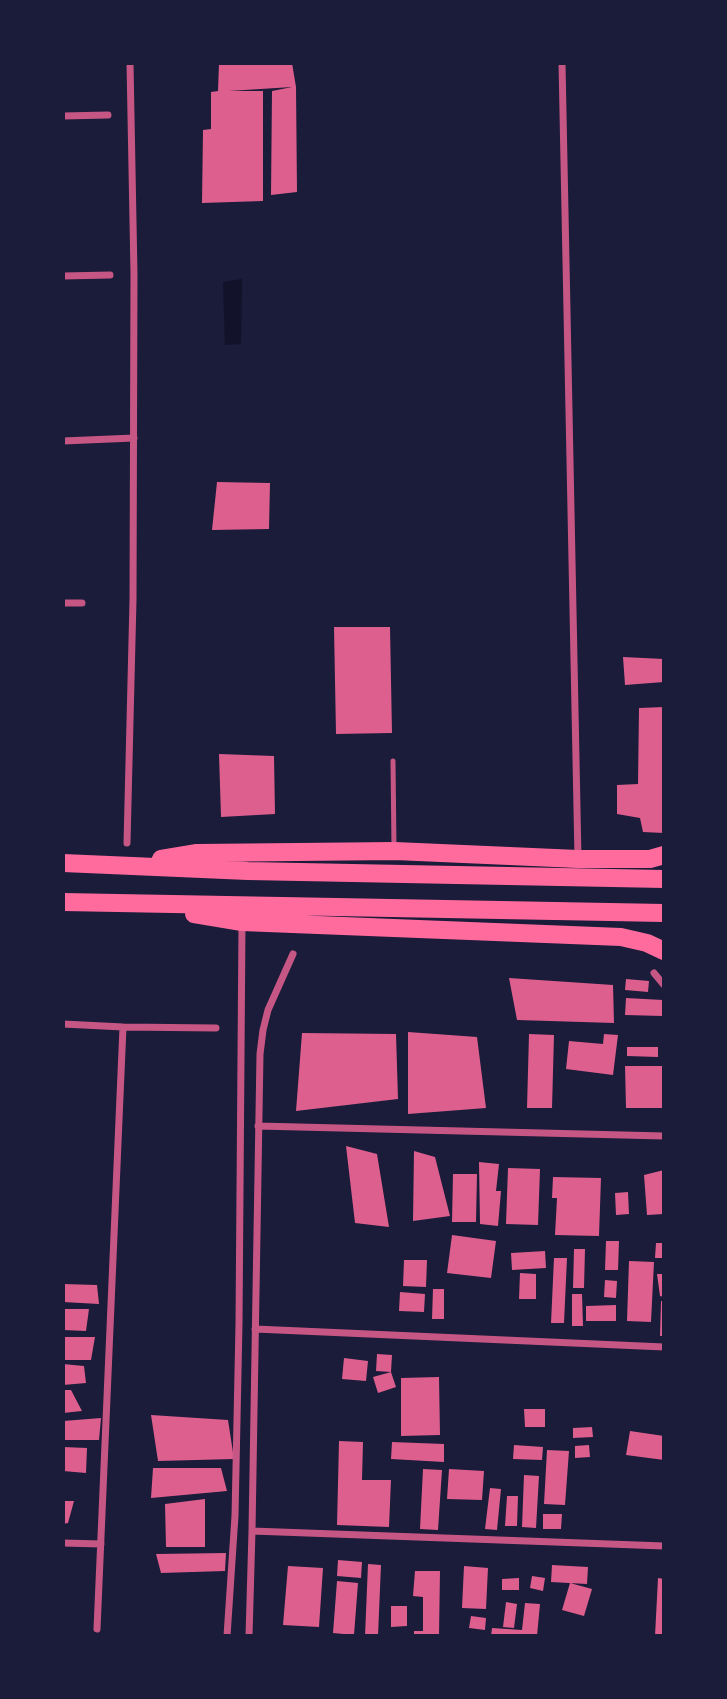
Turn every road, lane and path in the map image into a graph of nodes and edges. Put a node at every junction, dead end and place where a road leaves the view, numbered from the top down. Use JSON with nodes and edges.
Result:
{"nodes":[{"id":1,"x":130,"y":63,"type":"edge"},
{"id":2,"x":562,"y":63,"type":"edge"},
{"id":3,"x":108,"y":115,"type":"dead end"},
{"id":4,"x":63,"y":116,"type":"edge"},
{"id":5,"x":110,"y":275,"type":"dead end"},
{"id":6,"x":63,"y":276,"type":"edge"},
{"id":7,"x":134,"y":438,"type":"junction"},
{"id":8,"x":63,"y":441,"type":"edge"},
{"id":9,"x":63,"y":603,"type":"edge"},
{"id":10,"x":82,"y":603,"type":"dead end"},
{"id":11,"x":393,"y":761,"type":"dead end"},
{"id":12,"x":127,"y":843,"type":"dead end"},
{"id":13,"x":394,"y":851,"type":"junction"},
{"id":14,"x":664,"y":855,"type":"edge"},
{"id":15,"x":578,"y":859,"type":"junction"},
{"id":16,"x":63,"y":863,"type":"edge"},
{"id":17,"x":127,"y":865,"type":"junction"},
{"id":18,"x":664,"y":879,"type":"edge"},
{"id":19,"x":63,"y":902,"type":"edge"},
{"id":20,"x":664,"y":913,"type":"edge"},
{"id":21,"x":244,"y":914,"type":"junction"},
{"id":22,"x":664,"y":951,"type":"edge"},
{"id":23,"x":293,"y":954,"type":"dead end"},
{"id":24,"x":654,"y":973,"type":"dead end"},
{"id":25,"x":664,"y":985,"type":"edge"},
{"id":26,"x":63,"y":1024,"type":"edge"},
{"id":27,"x":123,"y":1027,"type":"junction"},
{"id":28,"x":216,"y":1027,"type":"dead end"},
{"id":29,"x":258,"y":1126,"type":"junction"},
{"id":30,"x":664,"y":1136,"type":"edge"},
{"id":31,"x":255,"y":1329,"type":"junction"},
{"id":32,"x":664,"y":1347,"type":"edge"},
{"id":33,"x":253,"y":1531,"type":"junction"},
{"id":34,"x":63,"y":1543,"type":"edge"},
{"id":35,"x":101,"y":1544,"type":"junction"},
{"id":36,"x":664,"y":1546,"type":"edge"},
{"id":37,"x":97,"y":1629,"type":"dead end"},
{"id":38,"x":227,"y":1636,"type":"edge"},
{"id":39,"x":249,"y":1636,"type":"edge"}],
"edges":[{"from":1,"to":7,"type":"street"},
{"from":2,"to":15,"type":"street"},
{"from":3,"to":4,"type":"street"},
{"from":5,"to":6,"type":"street"},
{"from":7,"to":8,"type":"street"},
{"from":7,"to":12,"type":"street"},
{"from":9,"to":10,"type":"street"},
{"from":11,"to":13,"type":"lane"},
{"from":13,"to":15,"type":"main road"},
{"from":13,"to":17,"type":"main road"},
{"from":14,"to":15,"type":"main road"},
{"from":16,"to":17,"type":"main road"},
{"from":17,"to":18,"type":"main road"},
{"from":19,"to":21,"type":"main road"},
{"from":20,"to":21,"type":"main road"},
{"from":21,"to":22,"type":"main road"},
{"from":21,"to":38,"type":"street"},
{"from":23,"to":29,"type":"street"},
{"from":24,"to":25,"type":"street"},
{"from":26,"to":27,"type":"street"},
{"from":27,"to":28,"type":"street"},
{"from":27,"to":35,"type":"street"},
{"from":29,"to":30,"type":"street"},
{"from":29,"to":31,"type":"street"},
{"from":31,"to":32,"type":"street"},
{"from":31,"to":33,"type":"street"},
{"from":33,"to":36,"type":"street"},
{"from":33,"to":39,"type":"street"},
{"from":34,"to":35,"type":"street"},
{"from":35,"to":37,"type":"street"}]}
